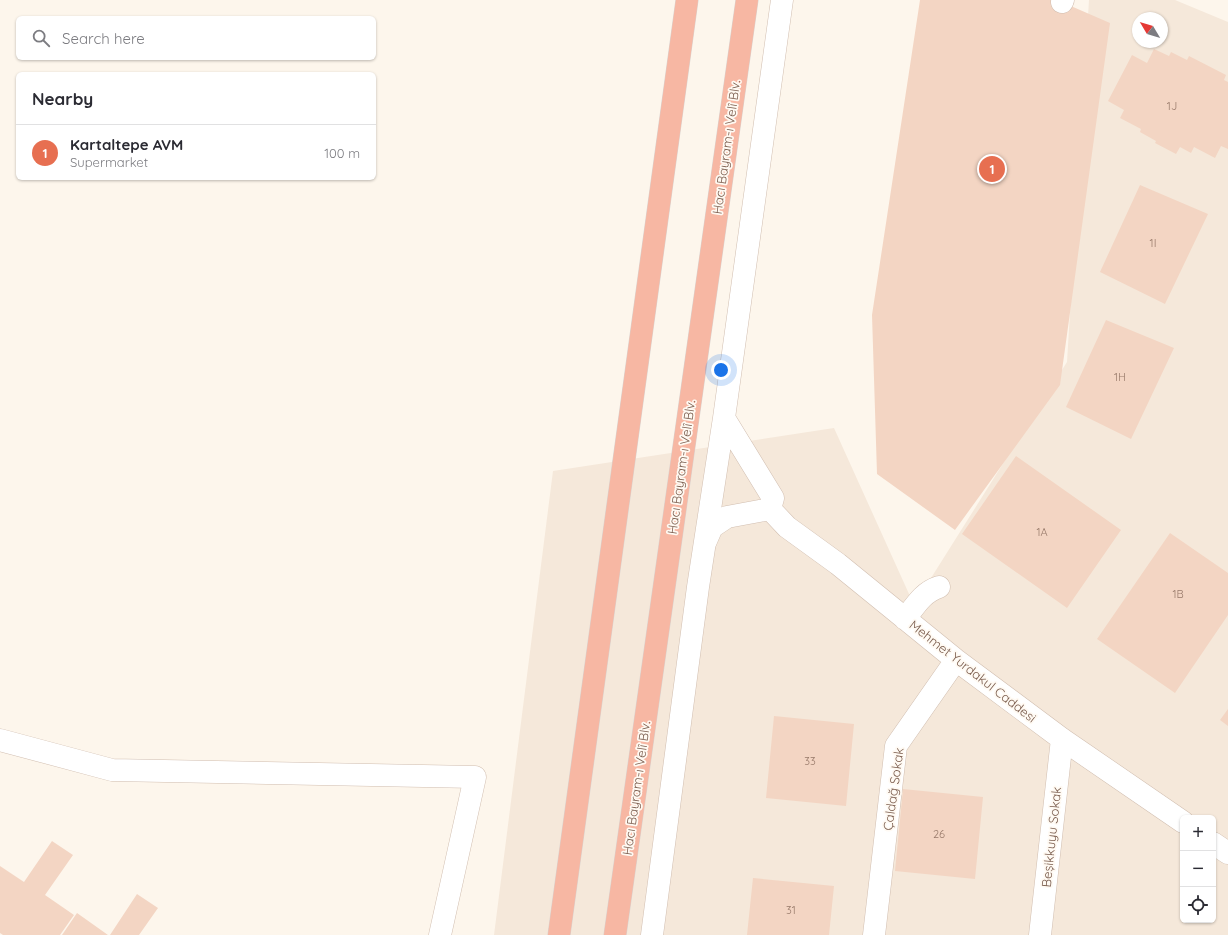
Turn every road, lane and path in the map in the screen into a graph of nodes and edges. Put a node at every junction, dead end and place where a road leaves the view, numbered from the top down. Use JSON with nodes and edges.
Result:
{"nodes":[{"id":1,"x":687,"y":0,"type":"edge"},
{"id":2,"x":747,"y":0,"type":"edge"},
{"id":3,"x":782,"y":0,"type":"edge"},
{"id":4,"x":724,"y":418,"type":"junction"},
{"id":5,"x":770,"y":509,"type":"junction"},
{"id":6,"x":704,"y":546,"type":"junction"},
{"id":7,"x":939,"y":587,"type":"dead end"},
{"id":8,"x":905,"y":619,"type":"junction"},
{"id":9,"x":956,"y":660,"type":"junction"},
{"id":10,"x":1062,"y":739,"type":"junction"},
{"id":11,"x":0,"y":740,"type":"edge"},
{"id":12,"x":1180,"y":820,"type":"edge"},
{"id":13,"x":1216,"y":845,"type":"edge"},
{"id":14,"x":1228,"y":853,"type":"edge"},
{"id":15,"x":440,"y":935,"type":"edge"},
{"id":16,"x":559,"y":935,"type":"edge"},
{"id":17,"x":615,"y":935,"type":"edge"},
{"id":18,"x":652,"y":935,"type":"edge"},
{"id":19,"x":874,"y":935,"type":"edge"},
{"id":20,"x":1040,"y":935,"type":"edge"}],
"edges":[{"from":1,"to":16,"type":"highway"},
{"from":2,"to":17,"type":"highway","name":"Hacı Bayram-ı Velî Blv."},
{"from":3,"to":4,"type":"street"},
{"from":4,"to":5,"type":"street"},
{"from":4,"to":6,"type":"street"},
{"from":5,"to":6,"type":"street"},
{"from":5,"to":8,"type":"street","name":"Mehmet Yurdakul Caddesi"},
{"from":6,"to":18,"type":"street"},
{"from":7,"to":8,"type":"street"},
{"from":8,"to":9,"type":"street","name":"Mehmet Yurdakul Caddesi"},
{"from":9,"to":10,"type":"street","name":"Mehmet Yurdakul Caddesi"},
{"from":9,"to":19,"type":"street","name":"Çaldağ Sokak"},
{"from":10,"to":12,"type":"street","name":"Mehmet Yurdakul Caddesi"},
{"from":10,"to":20,"type":"street","name":"Beşikkuyu Sokak"},
{"from":11,"to":15,"type":"street"},
{"from":13,"to":14,"type":"street"}]}
